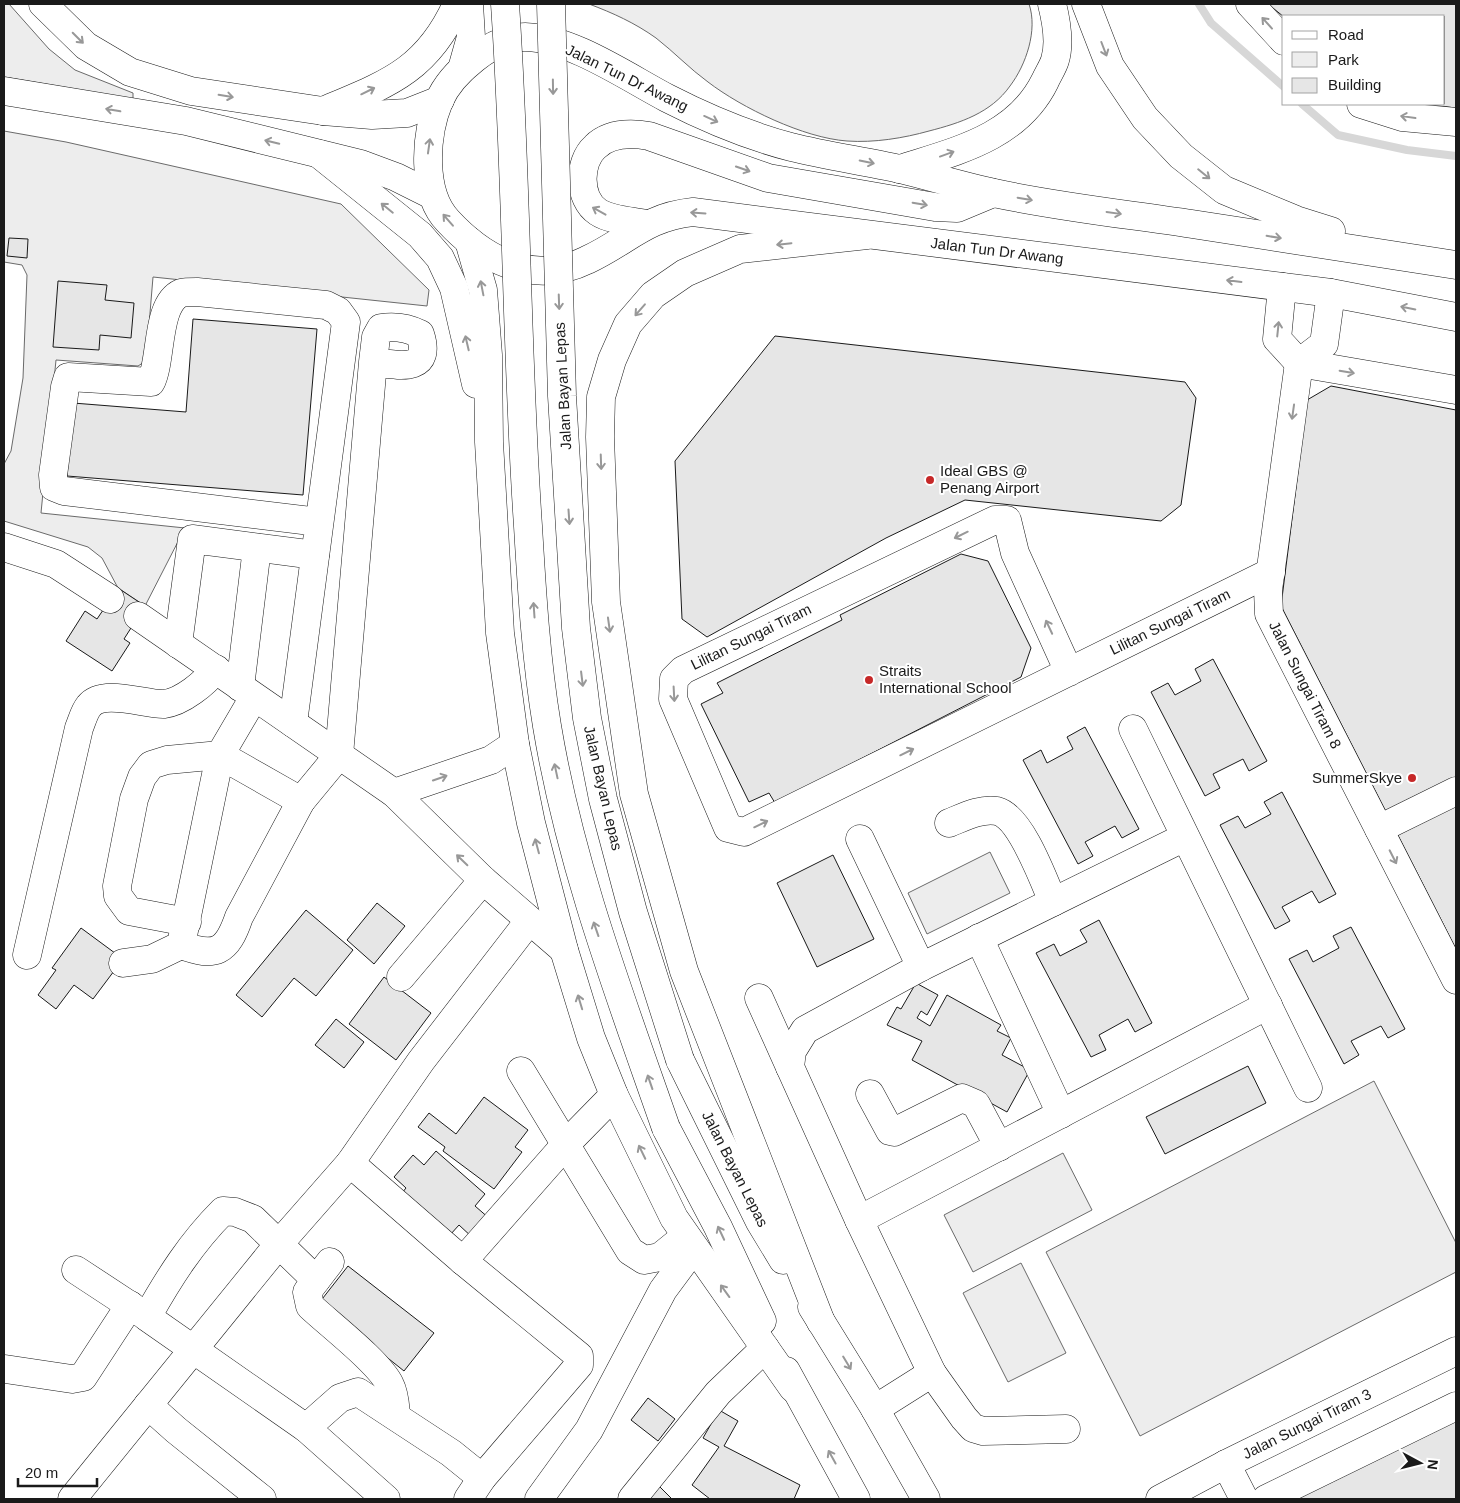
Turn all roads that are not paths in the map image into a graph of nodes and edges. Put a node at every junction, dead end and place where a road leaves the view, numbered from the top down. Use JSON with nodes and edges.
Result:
{"nodes":[{"id":1,"x":43,"y":4,"type":"edge"},
{"id":2,"x":456,"y":4,"type":"edge"},
{"id":3,"x":469,"y":4,"type":"edge"},
{"id":4,"x":505,"y":4,"type":"edge"},
{"id":5,"x":1052,"y":4,"type":"edge"},
{"id":6,"x":1086,"y":4,"type":"edge"},
{"id":7,"x":1250,"y":4,"type":"edge"},
{"id":8,"x":551,"y":6,"type":"edge"},
{"id":9,"x":1282,"y":39,"type":"edge"},
{"id":10,"x":462,"y":69,"type":"junction"},
{"id":11,"x":4,"y":92,"type":"edge"},
{"id":12,"x":440,"y":100,"type":"junction"},
{"id":13,"x":1364,"y":105,"type":"edge"},
{"id":14,"x":324,"y":111,"type":"junction"},
{"id":15,"x":1456,"y":122,"type":"edge"},
{"id":16,"x":319,"y":154,"type":"junction"},
{"id":17,"x":900,"y":169,"type":"junction"},
{"id":18,"x":993,"y":193,"type":"junction"},
{"id":19,"x":432,"y":195,"type":"junction"},
{"id":20,"x":646,"y":224,"type":"junction"},
{"id":21,"x":867,"y":235,"type":"junction"},
{"id":22,"x":469,"y":241,"type":"junction"},
{"id":23,"x":1426,"y":260,"type":"junction"},
{"id":24,"x":1456,"y":265,"type":"edge"},
{"id":25,"x":1282,"y":287,"type":"junction"},
{"id":26,"x":1331,"y":293,"type":"junction"},
{"id":27,"x":1456,"y":317,"type":"edge"},
{"id":28,"x":373,"y":362,"type":"dead end"},
{"id":29,"x":1299,"y":363,"type":"junction"},
{"id":30,"x":1456,"y":390,"type":"edge"},
{"id":31,"x":489,"y":442,"type":"junction"},
{"id":32,"x":195,"y":507,"type":"junction"},
{"id":33,"x":319,"y":522,"type":"junction"},
{"id":34,"x":192,"y":539,"type":"junction"},
{"id":35,"x":4,"y":547,"type":"edge"},
{"id":36,"x":257,"y":548,"type":"junction"},
{"id":37,"x":315,"y":555,"type":"junction"},
{"id":38,"x":1271,"y":572,"type":"junction"},
{"id":39,"x":110,"y":599,"type":"dead end"},
{"id":40,"x":138,"y":616,"type":"dead end"},
{"id":41,"x":178,"y":644,"type":"junction"},
{"id":42,"x":216,"y":670,"type":"junction"},
{"id":43,"x":1069,"y":672,"type":"junction"},
{"id":44,"x":247,"y":692,"type":"junction"},
{"id":45,"x":293,"y":723,"type":"junction"},
{"id":46,"x":1133,"y":729,"type":"dead end"},
{"id":47,"x":515,"y":744,"type":"junction"},
{"id":48,"x":220,"y":755,"type":"junction"},
{"id":49,"x":338,"y":755,"type":"junction"},
{"id":50,"x":1456,"y":791,"type":"edge"},
{"id":51,"x":394,"y":793,"type":"junction"},
{"id":52,"x":301,"y":801,"type":"junction"},
{"id":53,"x":949,"y":823,"type":"dead end"},
{"id":54,"x":1379,"y":829,"type":"junction"},
{"id":55,"x":1185,"y":837,"type":"junction"},
{"id":56,"x":860,"y":839,"type":"dead end"},
{"id":57,"x":483,"y":880,"type":"junction"},
{"id":58,"x":1053,"y":902,"type":"junction"},
{"id":59,"x":529,"y":920,"type":"junction"},
{"id":60,"x":184,"y":934,"type":"junction"},
{"id":61,"x":979,"y":938,"type":"junction"},
{"id":62,"x":564,"y":950,"type":"junction"},
{"id":63,"x":27,"y":955,"type":"dead end"},
{"id":64,"x":123,"y":963,"type":"dead end"},
{"id":65,"x":921,"y":967,"type":"junction"},
{"id":66,"x":401,"y":977,"type":"dead end"},
{"id":67,"x":1456,"y":980,"type":"edge"},
{"id":68,"x":759,"y":998,"type":"dead end"},
{"id":69,"x":1268,"y":1005,"type":"junction"},
{"id":70,"x":790,"y":1067,"type":"junction"},
{"id":71,"x":521,"y":1071,"type":"dead end"},
{"id":72,"x":1308,"y":1088,"type":"dead end"},
{"id":73,"x":870,"y":1094,"type":"dead end"},
{"id":74,"x":614,"y":1095,"type":"junction"},
{"id":75,"x":1061,"y":1114,"type":"junction"},
{"id":76,"x":566,"y":1144,"type":"junction"},
{"id":77,"x":999,"y":1146,"type":"junction"},
{"id":78,"x":350,"y":1163,"type":"junction"},
{"id":79,"x":859,"y":1220,"type":"junction"},
{"id":80,"x":690,"y":1242,"type":"junction"},
{"id":81,"x":278,"y":1245,"type":"junction"},
{"id":82,"x":463,"y":1261,"type":"junction"},
{"id":83,"x":76,"y":1270,"type":"dead end"},
{"id":84,"x":138,"y":1311,"type":"junction"},
{"id":85,"x":821,"y":1322,"type":"junction"},
{"id":86,"x":766,"y":1348,"type":"junction"},
{"id":87,"x":193,"y":1350,"type":"junction"},
{"id":88,"x":1456,"y":1351,"type":"edge"},
{"id":89,"x":5,"y":1368,"type":"dead end"},
{"id":90,"x":932,"y":1373,"type":"junction"},
{"id":91,"x":794,"y":1388,"type":"junction"},
{"id":92,"x":148,"y":1404,"type":"junction"},
{"id":93,"x":1456,"y":1406,"type":"edge"},
{"id":94,"x":874,"y":1409,"type":"junction"},
{"id":95,"x":396,"y":1415,"type":"junction"},
{"id":96,"x":306,"y":1428,"type":"junction"},
{"id":97,"x":1066,"y":1429,"type":"dead end"},
{"id":98,"x":1226,"y":1464,"type":"junction"},
{"id":99,"x":475,"y":1489,"type":"edge"},
{"id":100,"x":72,"y":1499,"type":"edge"},
{"id":101,"x":262,"y":1499,"type":"edge"},
{"id":102,"x":386,"y":1499,"type":"edge"},
{"id":103,"x":539,"y":1499,"type":"edge"},
{"id":104,"x":632,"y":1499,"type":"edge"},
{"id":105,"x":856,"y":1499,"type":"edge"},
{"id":106,"x":926,"y":1499,"type":"edge"},
{"id":107,"x":1160,"y":1499,"type":"edge"},
{"id":108,"x":1244,"y":1499,"type":"edge"},
{"id":109,"x":1266,"y":1499,"type":"edge"}],
"edges":[{"from":1,"to":14,"type":"main road","one_way":true},
{"from":14,"to":2,"type":"main road","one_way":true},
{"from":3,"to":10,"type":"main road"},
{"from":91,"to":4,"type":"main road","one_way":true,"bridge":true},
{"from":17,"to":5,"type":"main road","one_way":true},
{"from":6,"to":23,"type":"main road","one_way":true},
{"from":9,"to":7,"type":"main road","one_way":true},
{"from":8,"to":85,"type":"main road","name":"Jalan Bayan Lepas","one_way":true,"bridge":true},
{"from":10,"to":12,"type":"main road","name":"Jalan Tun Dr Awang"},
{"from":10,"to":17,"type":"main road","name":"Jalan Tun Dr Awang","one_way":true},
{"from":16,"to":11,"type":"main road","one_way":true},
{"from":12,"to":14,"type":"main road"},
{"from":19,"to":12,"type":"main road","name":"Jalan Tun Dr Awang","one_way":true},
{"from":15,"to":13,"type":"main road","one_way":true},
{"from":16,"to":19,"type":"main road"},
{"from":31,"to":16,"type":"main road","one_way":true},
{"from":17,"to":18,"type":"main road","name":"Jalan Tun Dr Awang"},
{"from":20,"to":18,"type":"main road","one_way":true},
{"from":18,"to":23,"type":"main road","name":"Jalan Tun Dr Awang","one_way":true},
{"from":22,"to":19,"type":"main road","name":"Jalan Tun Dr Awang","one_way":true},
{"from":21,"to":20,"type":"main road","name":"Jalan Tun Dr Awang","one_way":true},
{"from":20,"to":22,"type":"main road","name":"Jalan Tun Dr Awang"},
{"from":25,"to":21,"type":"main road","name":"Jalan Tun Dr Awang","one_way":true},
{"from":21,"to":85,"type":"main road","one_way":true},
{"from":31,"to":22,"type":"main road","one_way":true},
{"from":23,"to":24,"type":"main road","name":"Jalan Tun Dr Awang"},
{"from":25,"to":26,"type":"main road","name":"Jalan Tun Dr Awang"},
{"from":29,"to":25,"type":"main road","one_way":true},
{"from":27,"to":26,"type":"main road","name":"Jalan Tun Dr Awang","one_way":true},
{"from":26,"to":29,"type":"main road"},
{"from":28,"to":49,"type":"main road"},
{"from":29,"to":30,"type":"main road","one_way":true},
{"from":29,"to":38,"type":"main road","name":"Jalan Sungai Tiram 8","one_way":true},
{"from":31,"to":47,"type":"main road"},
{"from":32,"to":33,"type":"main road"},
{"from":32,"to":33,"type":"main road"},
{"from":32,"to":34,"type":"main road"},
{"from":33,"to":37,"type":"main road"},
{"from":34,"to":36,"type":"main road"},
{"from":34,"to":41,"type":"main road"},
{"from":35,"to":39,"type":"main road"},
{"from":36,"to":37,"type":"main road"},
{"from":36,"to":44,"type":"main road"},
{"from":37,"to":45,"type":"main road"},
{"from":38,"to":43,"type":"main road","name":"Lilitan Sungai Tiram"},
{"from":38,"to":54,"type":"main road","name":"Jalan Sungai Tiram 8"},
{"from":40,"to":41,"type":"main road"},
{"from":41,"to":42,"type":"main road"},
{"from":42,"to":44,"type":"main road"},
{"from":42,"to":63,"type":"main road"},
{"from":43,"to":43,"type":"main road","name":"Lilitan Sungai Tiram","one_way":true},
{"from":44,"to":45,"type":"main road"},
{"from":44,"to":48,"type":"main road"},
{"from":45,"to":49,"type":"main road"},
{"from":46,"to":55,"type":"main road"},
{"from":51,"to":47,"type":"main road","one_way":true},
{"from":62,"to":47,"type":"main road","one_way":true},
{"from":48,"to":52,"type":"main road"},
{"from":48,"to":60,"type":"main road"},
{"from":48,"to":60,"type":"main road"},
{"from":49,"to":51,"type":"main road"},
{"from":49,"to":52,"type":"main road"},
{"from":50,"to":54,"type":"main road"},
{"from":57,"to":51,"type":"main road","one_way":true},
{"from":52,"to":60,"type":"main road"},
{"from":53,"to":58,"type":"main road"},
{"from":54,"to":67,"type":"main road","name":"Jalan Sungai Tiram 8","one_way":true},
{"from":55,"to":58,"type":"main road"},
{"from":55,"to":69,"type":"main road"},
{"from":56,"to":65,"type":"main road"},
{"from":57,"to":59,"type":"main road"},
{"from":57,"to":66,"type":"main road"},
{"from":58,"to":61,"type":"main road"},
{"from":59,"to":62,"type":"main road"},
{"from":59,"to":78,"type":"main road"},
{"from":60,"to":64,"type":"main road"},
{"from":61,"to":65,"type":"main road"},
{"from":61,"to":75,"type":"main road"},
{"from":74,"to":62,"type":"main road","one_way":true},
{"from":65,"to":70,"type":"main road"},
{"from":68,"to":70,"type":"main road"},
{"from":69,"to":72,"type":"main road"},
{"from":69,"to":75,"type":"main road"},
{"from":70,"to":79,"type":"main road"},
{"from":71,"to":76,"type":"main road"},
{"from":73,"to":77,"type":"main road"},
{"from":74,"to":76,"type":"main road"},
{"from":80,"to":74,"type":"main road","one_way":true},
{"from":75,"to":77,"type":"main road"},
{"from":76,"to":80,"type":"main road"},
{"from":76,"to":82,"type":"main road"},
{"from":77,"to":79,"type":"main road"},
{"from":78,"to":81,"type":"main road"},
{"from":78,"to":82,"type":"main road"},
{"from":79,"to":90,"type":"main road"},
{"from":86,"to":80,"type":"main road","one_way":true},
{"from":80,"to":103,"type":"main road"},
{"from":81,"to":84,"type":"main road"},
{"from":81,"to":87,"type":"main road"},
{"from":81,"to":95,"type":"main road"},
{"from":82,"to":99,"type":"main road"},
{"from":83,"to":84,"type":"main road"},
{"from":84,"to":87,"type":"main road"},
{"from":84,"to":89,"type":"main road"},
{"from":85,"to":94,"type":"main road","name":"Jalan Bayan Lepas","one_way":true},
{"from":86,"to":91,"type":"main road"},
{"from":86,"to":104,"type":"main road"},
{"from":87,"to":92,"type":"main road"},
{"from":87,"to":96,"type":"main road"},
{"from":88,"to":98,"type":"main road","name":"Jalan Sungai Tiram 3"},
{"from":90,"to":94,"type":"main road"},
{"from":90,"to":97,"type":"main road"},
{"from":105,"to":91,"type":"main road","one_way":true},
{"from":92,"to":100,"type":"main road"},
{"from":92,"to":101,"type":"main road"},
{"from":93,"to":109,"type":"main road"},
{"from":94,"to":106,"type":"main road","name":"Jalan Bayan Lepas"},
{"from":95,"to":96,"type":"main road"},
{"from":95,"to":99,"type":"main road"},
{"from":96,"to":102,"type":"main road"},
{"from":98,"to":107,"type":"main road","name":"Jalan Sungai Tiram 3"},
{"from":98,"to":108,"type":"main road"}]}
